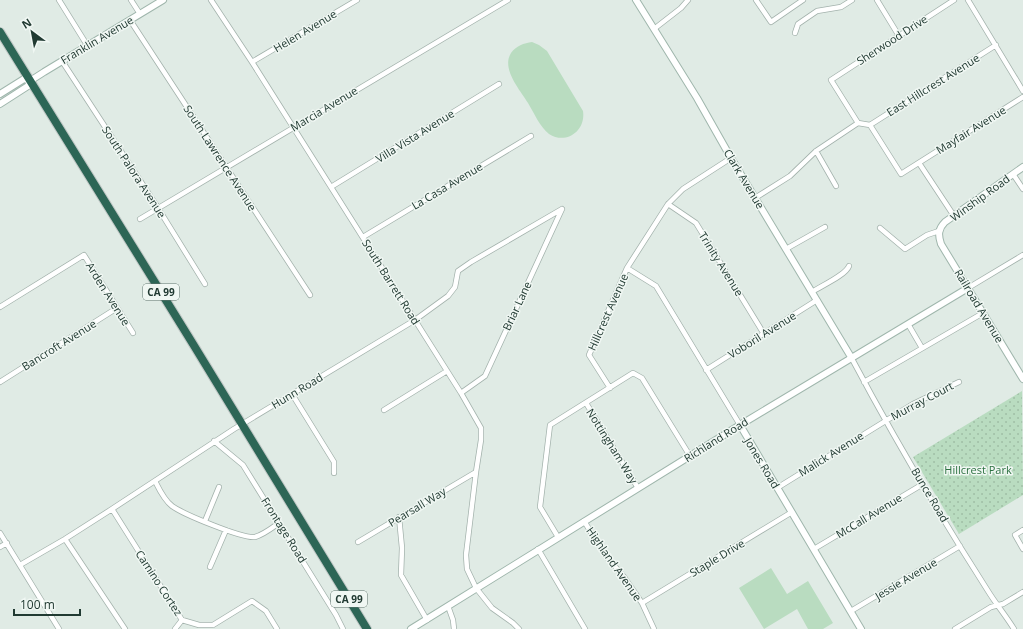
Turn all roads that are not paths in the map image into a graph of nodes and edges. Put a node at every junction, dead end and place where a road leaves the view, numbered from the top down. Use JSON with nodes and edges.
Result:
{"nodes":[{"id":1,"x":59,"y":0,"type":"edge"},
{"id":2,"x":131,"y":0,"type":"edge"},
{"id":3,"x":163,"y":0,"type":"edge"},
{"id":4,"x":211,"y":0,"type":"edge"},
{"id":5,"x":357,"y":0,"type":"edge"},
{"id":6,"x":508,"y":0,"type":"edge"},
{"id":7,"x":636,"y":0,"type":"edge"},
{"id":8,"x":688,"y":0,"type":"edge"},
{"id":9,"x":756,"y":0,"type":"edge"},
{"id":10,"x":803,"y":0,"type":"edge"},
{"id":11,"x":852,"y":0,"type":"edge"},
{"id":12,"x":877,"y":0,"type":"edge"},
{"id":13,"x":954,"y":0,"type":"edge"},
{"id":14,"x":968,"y":0,"type":"edge"},
{"id":15,"x":140,"y":14,"type":"junction"},
{"id":16,"x":130,"y":20,"type":"junction"},
{"id":17,"x":654,"y":29,"type":"junction"},
{"id":18,"x":0,"y":32,"type":"edge"},
{"id":19,"x":795,"y":33,"type":"dead end"},
{"id":20,"x":899,"y":36,"type":"junction"},
{"id":21,"x":996,"y":45,"type":"junction"},
{"id":22,"x":87,"y":46,"type":"junction"},
{"id":23,"x":62,"y":61,"type":"junction"},
{"id":24,"x":252,"y":62,"type":"junction"},
{"id":25,"x":30,"y":81,"type":"junction"},
{"id":26,"x":499,"y":84,"type":"dead end"},
{"id":27,"x":1023,"y":91,"type":"edge"},
{"id":28,"x":0,"y":94,"type":"edge"},
{"id":29,"x":1023,"y":97,"type":"edge"},
{"id":30,"x":0,"y":104,"type":"edge"},
{"id":31,"x":858,"y":123,"type":"junction"},
{"id":32,"x":870,"y":125,"type":"junction"},
{"id":33,"x":293,"y":127,"type":"junction"},
{"id":34,"x":531,"y":136,"type":"dead end"},
{"id":35,"x":816,"y":151,"type":"junction"},
{"id":36,"x":731,"y":158,"type":"junction"},
{"id":37,"x":919,"y":162,"type":"junction"},
{"id":38,"x":226,"y":167,"type":"junction"},
{"id":39,"x":1023,"y":167,"type":"edge"},
{"id":40,"x":1013,"y":174,"type":"junction"},
{"id":41,"x":836,"y":186,"type":"dead end"},
{"id":42,"x":331,"y":187,"type":"junction"},
{"id":43,"x":1023,"y":189,"type":"edge"},
{"id":44,"x":755,"y":198,"type":"junction"},
{"id":45,"x":668,"y":204,"type":"junction"},
{"id":46,"x":158,"y":208,"type":"junction"},
{"id":47,"x":562,"y":210,"type":"joint"},
{"id":48,"x":954,"y":216,"type":"junction"},
{"id":49,"x":140,"y":219,"type":"dead end"},
{"id":50,"x":825,"y":227,"type":"dead end"},
{"id":51,"x":880,"y":228,"type":"dead end"},
{"id":52,"x":939,"y":231,"type":"junction"},
{"id":53,"x":362,"y":237,"type":"junction"},
{"id":54,"x":786,"y":249,"type":"junction"},
{"id":55,"x":1023,"y":255,"type":"edge"},
{"id":56,"x":849,"y":266,"type":"dead end"},
{"id":57,"x":627,"y":268,"type":"junction"},
{"id":58,"x":205,"y":284,"type":"dead end"},
{"id":59,"x":968,"y":288,"type":"junction"},
{"id":60,"x":812,"y":292,"type":"junction"},
{"id":61,"x":310,"y":296,"type":"dead end"},
{"id":62,"x":817,"y":300,"type":"junction"},
{"id":63,"x":0,"y":307,"type":"edge"},
{"id":64,"x":117,"y":308,"type":"junction"},
{"id":65,"x":983,"y":313,"type":"junction"},
{"id":66,"x":415,"y":320,"type":"junction"},
{"id":67,"x":908,"y":324,"type":"junction"},
{"id":68,"x":133,"y":333,"type":"dead end"},
{"id":69,"x":764,"y":334,"type":"junction"},
{"id":70,"x":922,"y":348,"type":"junction"},
{"id":71,"x":851,"y":357,"type":"junction"},
{"id":72,"x":706,"y":370,"type":"junction"},
{"id":73,"x":447,"y":371,"type":"junction"},
{"id":74,"x":1022,"y":377,"type":"edge"},
{"id":75,"x":0,"y":382,"type":"edge"},
{"id":76,"x":864,"y":382,"type":"junction"},
{"id":77,"x":958,"y":382,"type":"dead end"},
{"id":78,"x":610,"y":388,"type":"junction"},
{"id":79,"x":461,"y":393,"type":"junction"},
{"id":80,"x":292,"y":394,"type":"junction"},
{"id":81,"x":586,"y":403,"type":"junction"},
{"id":82,"x":384,"y":410,"type":"dead end"},
{"id":83,"x":886,"y":420,"type":"junction"},
{"id":84,"x":241,"y":424,"type":"junction"},
{"id":85,"x":740,"y":425,"type":"junction"},
{"id":86,"x":214,"y":441,"type":"junction"},
{"id":87,"x":690,"y":456,"type":"junction"},
{"id":88,"x":476,"y":472,"type":"junction"},
{"id":89,"x":334,"y":473,"type":"dead end"},
{"id":90,"x":154,"y":481,"type":"junction"},
{"id":91,"x":923,"y":484,"type":"junction"},
{"id":92,"x":219,"y":487,"type":"dead end"},
{"id":93,"x":638,"y":488,"type":"junction"},
{"id":94,"x":777,"y":488,"type":"junction"},
{"id":95,"x":112,"y":509,"type":"junction"},
{"id":96,"x":792,"y":512,"type":"junction"},
{"id":97,"x":399,"y":517,"type":"junction"},
{"id":98,"x":205,"y":521,"type":"junction"},
{"id":99,"x":584,"y":521,"type":"junction"},
{"id":100,"x":279,"y":523,"type":"junction"},
{"id":101,"x":226,"y":530,"type":"junction"},
{"id":102,"x":1023,"y":530,"type":"edge"},
{"id":103,"x":0,"y":533,"type":"edge"},
{"id":104,"x":558,"y":537,"type":"junction"},
{"id":105,"x":65,"y":539,"type":"junction"},
{"id":106,"x":358,"y":542,"type":"dead end"},
{"id":107,"x":7,"y":543,"type":"junction"},
{"id":108,"x":960,"y":546,"type":"junction"},
{"id":109,"x":0,"y":547,"type":"edge"},
{"id":110,"x":538,"y":549,"type":"junction"},
{"id":111,"x":814,"y":549,"type":"junction"},
{"id":112,"x":1023,"y":549,"type":"edge"},
{"id":113,"x":20,"y":565,"type":"junction"},
{"id":114,"x":210,"y":567,"type":"dead end"},
{"id":115,"x":476,"y":588,"type":"junction"},
{"id":116,"x":1023,"y":592,"type":"edge"},
{"id":117,"x":642,"y":604,"type":"junction"},
{"id":118,"x":998,"y":605,"type":"junction"},
{"id":119,"x":448,"y":606,"type":"junction"},
{"id":120,"x":852,"y":612,"type":"junction"},
{"id":121,"x":182,"y":620,"type":"junction"},
{"id":122,"x":427,"y":620,"type":"junction"},
{"id":123,"x":213,"y":627,"type":"edge"},
{"id":124,"x":59,"y":629,"type":"edge"},
{"id":125,"x":125,"y":629,"type":"edge"},
{"id":126,"x":175,"y":629,"type":"edge"},
{"id":127,"x":278,"y":629,"type":"edge"},
{"id":128,"x":343,"y":629,"type":"edge"},
{"id":129,"x":367,"y":629,"type":"edge"},
{"id":130,"x":411,"y":629,"type":"edge"},
{"id":131,"x":454,"y":629,"type":"edge"},
{"id":132,"x":519,"y":629,"type":"edge"},
{"id":133,"x":585,"y":629,"type":"edge"},
{"id":134,"x":654,"y":629,"type":"edge"},
{"id":135,"x":861,"y":629,"type":"edge"},
{"id":136,"x":955,"y":629,"type":"edge"},
{"id":137,"x":1014,"y":629,"type":"edge"}],
"edges":[{"from":1,"to":22,"type":"street"},
{"from":2,"to":15,"type":"street"},
{"from":3,"to":15,"type":"street","name":"Franklin Avenue"},
{"from":4,"to":24,"type":"street","name":"South Barrett Road"},
{"from":5,"to":24,"type":"street","name":"Helen Avenue"},
{"from":6,"to":33,"type":"street","name":"Marcia Avenue"},
{"from":7,"to":17,"type":"street","name":"Clark Avenue"},
{"from":8,"to":17,"type":"street"},
{"from":9,"to":10,"type":"street"},
{"from":11,"to":19,"type":"street"},
{"from":12,"to":20,"type":"street"},
{"from":13,"to":20,"type":"street","name":"Sherwood Drive"},
{"from":14,"to":21,"type":"street"},
{"from":15,"to":16,"type":"street","name":"Franklin Avenue"},
{"from":16,"to":22,"type":"street","name":"Franklin Avenue"},
{"from":16,"to":38,"type":"street","name":"South Lawrence Avenue"},
{"from":17,"to":36,"type":"street","name":"Clark Avenue"},
{"from":18,"to":25,"type":"highway","number":"CA 99"},
{"from":20,"to":31,"type":"street","name":"Sherwood Drive"},
{"from":21,"to":27,"type":"street"},
{"from":21,"to":32,"type":"street","name":"East Hillcrest Avenue"},
{"from":22,"to":23,"type":"street","name":"Franklin Avenue"},
{"from":23,"to":25,"type":"street","name":"Franklin Avenue"},
{"from":23,"to":46,"type":"street","name":"South Palora Avenue"},
{"from":24,"to":33,"type":"street","name":"South Barrett Road"},
{"from":25,"to":28,"type":"street"},
{"from":25,"to":30,"type":"street"},
{"from":25,"to":84,"type":"highway","number":"CA 99"},
{"from":26,"to":42,"type":"street","name":"Villa Vista Avenue"},
{"from":29,"to":37,"type":"street","name":"Mayfair Avenue"},
{"from":31,"to":32,"type":"street"},
{"from":31,"to":35,"type":"street"},
{"from":32,"to":37,"type":"street","name":"Mayfair Avenue"},
{"from":33,"to":38,"type":"street","name":"Marcia Avenue"},
{"from":33,"to":42,"type":"street","name":"South Barrett Road"},
{"from":34,"to":53,"type":"street","name":"La Casa Avenue"},
{"from":35,"to":41,"type":"street"},
{"from":35,"to":44,"type":"street"},
{"from":36,"to":44,"type":"street","name":"Clark Avenue"},
{"from":36,"to":45,"type":"street","name":"Hillcrest Avenue"},
{"from":37,"to":48,"type":"street"},
{"from":38,"to":46,"type":"street","name":"Marcia Avenue"},
{"from":38,"to":61,"type":"street","name":"South Lawrence Avenue"},
{"from":39,"to":40,"type":"street","name":"Winship Road"},
{"from":40,"to":43,"type":"street"},
{"from":40,"to":48,"type":"street","name":"Winship Road"},
{"from":42,"to":53,"type":"street","name":"South Barrett Road"},
{"from":44,"to":54,"type":"street","name":"Clark Avenue"},
{"from":45,"to":57,"type":"street","name":"Hillcrest Avenue"},
{"from":45,"to":69,"type":"street","name":"Trinity Avenue"},
{"from":46,"to":49,"type":"street","name":"Marcia Avenue"},
{"from":46,"to":58,"type":"street","name":"South Palora Avenue"},
{"from":47,"to":66,"type":"street","name":"Hunn Road"},
{"from":47,"to":79,"type":"street","name":"Briar Lane"},
{"from":48,"to":52,"type":"street","name":"Winship Road"},
{"from":50,"to":54,"type":"street"},
{"from":51,"to":52,"type":"street"},
{"from":52,"to":59,"type":"street","name":"Railroad Avenue"},
{"from":53,"to":66,"type":"street","name":"South Barrett Road"},
{"from":54,"to":60,"type":"street","name":"Clark Avenue"},
{"from":55,"to":59,"type":"street","name":"Richland Road"},
{"from":56,"to":60,"type":"street"},
{"from":57,"to":72,"type":"street","name":"Jones Road"},
{"from":57,"to":78,"type":"street","name":"Hillcrest Avenue"},
{"from":59,"to":65,"type":"street","name":"Railroad Avenue"},
{"from":59,"to":67,"type":"street","name":"Richland Road"},
{"from":60,"to":62,"type":"street","name":"Clark Avenue"},
{"from":62,"to":69,"type":"street","name":"Voboril Avenue"},
{"from":62,"to":71,"type":"street","name":"Clark Avenue"},
{"from":63,"to":64,"type":"street","name":"Arden Avenue"},
{"from":64,"to":68,"type":"street","name":"Arden Avenue"},
{"from":64,"to":75,"type":"street","name":"Bancroft Avenue"},
{"from":65,"to":70,"type":"street"},
{"from":65,"to":74,"type":"street","name":"Railroad Avenue"},
{"from":66,"to":73,"type":"street","name":"South Barrett Road"},
{"from":66,"to":80,"type":"street","name":"Hunn Road"},
{"from":67,"to":70,"type":"street"},
{"from":67,"to":71,"type":"street","name":"Richland Road"},
{"from":69,"to":72,"type":"street","name":"Voboril Avenue"},
{"from":70,"to":76,"type":"street"},
{"from":71,"to":76,"type":"street","name":"Bunce Road"},
{"from":71,"to":85,"type":"street","name":"Richland Road"},
{"from":72,"to":85,"type":"street","name":"Jones Road"},
{"from":73,"to":79,"type":"street","name":"South Barrett Road"},
{"from":73,"to":82,"type":"street"},
{"from":76,"to":83,"type":"street","name":"Bunce Road"},
{"from":77,"to":83,"type":"street","name":"Murray Court"},
{"from":78,"to":81,"type":"street"},
{"from":78,"to":87,"type":"street"},
{"from":79,"to":88,"type":"street","name":"South Barrett Road"},
{"from":80,"to":84,"type":"street","name":"Hunn Road"},
{"from":80,"to":89,"type":"street"},
{"from":81,"to":93,"type":"street","name":"Nottingham Way"},
{"from":81,"to":104,"type":"street"},
{"from":83,"to":91,"type":"street","name":"Bunce Road"},
{"from":83,"to":94,"type":"street","name":"Malick Avenue"},
{"from":84,"to":86,"type":"street","name":"Hunn Road"},
{"from":84,"to":129,"type":"highway","number":"CA 99"},
{"from":85,"to":87,"type":"street","name":"Richland Road"},
{"from":85,"to":94,"type":"street","name":"Jones Road"},
{"from":86,"to":90,"type":"street","name":"Hunn Road"},
{"from":86,"to":100,"type":"street","name":"Frontage Road"},
{"from":87,"to":93,"type":"street","name":"Richland Road"},
{"from":88,"to":97,"type":"street","name":"Pearsall Way"},
{"from":88,"to":115,"type":"street","name":"South Barrett Road"},
{"from":90,"to":95,"type":"street","name":"Hunn Road"},
{"from":90,"to":98,"type":"street"},
{"from":91,"to":108,"type":"street","name":"Bunce Road"},
{"from":91,"to":111,"type":"street","name":"McCall Avenue"},
{"from":92,"to":98,"type":"street"},
{"from":93,"to":99,"type":"street","name":"Richland Road"},
{"from":94,"to":96,"type":"street","name":"Jones Road"},
{"from":95,"to":105,"type":"street","name":"Hunn Road"},
{"from":95,"to":121,"type":"street","name":"Camino Cortez"},
{"from":96,"to":111,"type":"street","name":"Jones Road"},
{"from":96,"to":117,"type":"street","name":"Staple Drive"},
{"from":97,"to":106,"type":"street","name":"Pearsall Way"},
{"from":97,"to":122,"type":"street"},
{"from":98,"to":101,"type":"street"},
{"from":99,"to":104,"type":"street","name":"Richland Road"},
{"from":99,"to":117,"type":"street","name":"Highland Avenue"},
{"from":100,"to":101,"type":"street"},
{"from":100,"to":128,"type":"street","name":"Frontage Road"},
{"from":101,"to":114,"type":"street"},
{"from":102,"to":112,"type":"street"},
{"from":103,"to":107,"type":"street"},
{"from":104,"to":110,"type":"street","name":"Richland Road"},
{"from":105,"to":113,"type":"street","name":"Hunn Road"},
{"from":105,"to":125,"type":"street"},
{"from":107,"to":109,"type":"street"},
{"from":107,"to":113,"type":"street"},
{"from":108,"to":118,"type":"street","name":"Bunce Road"},
{"from":108,"to":120,"type":"street","name":"Jessie Avenue"},
{"from":110,"to":115,"type":"street","name":"Richland Road"},
{"from":110,"to":133,"type":"street"},
{"from":111,"to":120,"type":"street","name":"Jones Road"},
{"from":113,"to":124,"type":"street"},
{"from":115,"to":119,"type":"street","name":"Richland Road"},
{"from":115,"to":132,"type":"street","name":"South Barrett Road"},
{"from":116,"to":118,"type":"street"},
{"from":117,"to":134,"type":"street","name":"Highland Avenue"},
{"from":118,"to":136,"type":"street"},
{"from":118,"to":137,"type":"street","name":"Bunce Road"},
{"from":119,"to":122,"type":"street","name":"Richland Road"},
{"from":119,"to":131,"type":"street"},
{"from":120,"to":135,"type":"street","name":"Jones Road"},
{"from":121,"to":123,"type":"street","name":"Camino Cortez"},
{"from":121,"to":126,"type":"street"},
{"from":122,"to":130,"type":"street","name":"Richland Road"},
{"from":123,"to":127,"type":"street","name":"Camino Cortez"}]}
